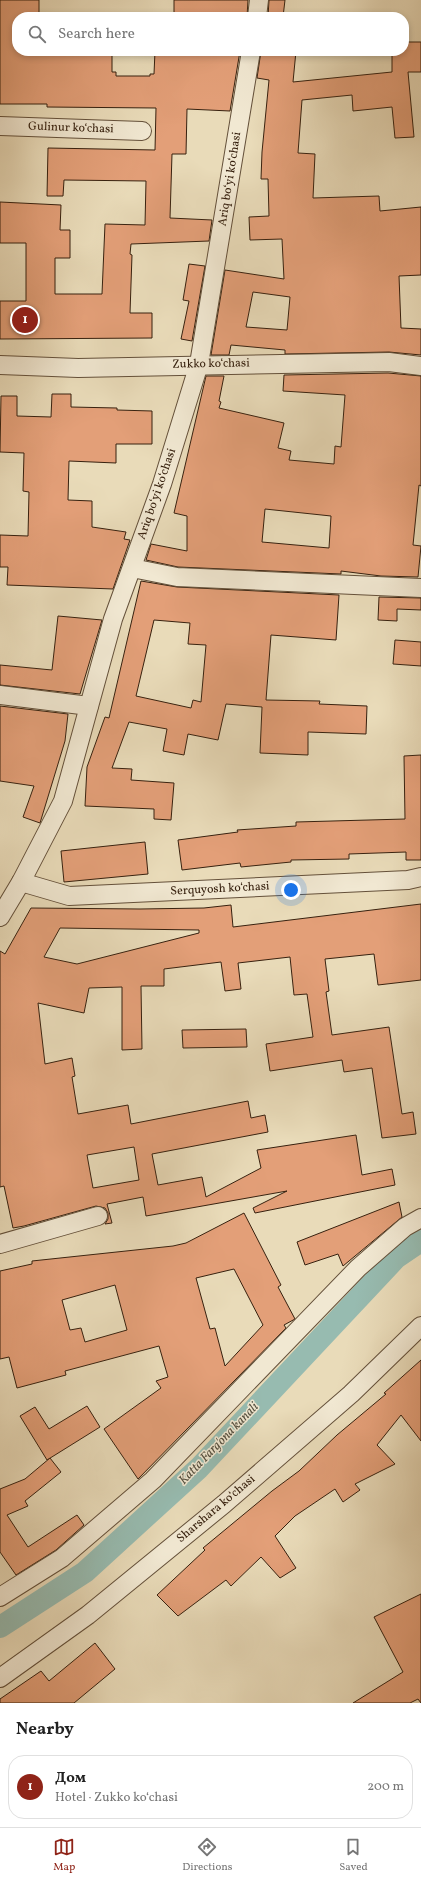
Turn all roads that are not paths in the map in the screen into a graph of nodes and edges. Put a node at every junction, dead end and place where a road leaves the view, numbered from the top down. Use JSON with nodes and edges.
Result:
{"nodes":[{"id":1,"x":259,"y":0,"type":"edge"},
{"id":2,"x":257,"y":12,"type":"edge"},
{"id":3,"x":250,"y":56,"type":"edge"},
{"id":4,"x":0,"y":126,"type":"edge"},
{"id":5,"x":142,"y":131,"type":"dead end"},
{"id":6,"x":199,"y":364,"type":"junction"},
{"id":7,"x":0,"y":365,"type":"edge"},
{"id":8,"x":421,"y":366,"type":"edge"},
{"id":9,"x":132,"y":568,"type":"junction"},
{"id":10,"x":421,"y":588,"type":"edge"},
{"id":11,"x":0,"y":694,"type":"edge"},
{"id":12,"x":89,"y":706,"type":"junction"},
{"id":13,"x":421,"y":877,"type":"edge"},
{"id":14,"x":21,"y":882,"type":"junction"},
{"id":15,"x":0,"y":917,"type":"edge"},
{"id":16,"x":98,"y":1216,"type":"dead end"},
{"id":17,"x":421,"y":1218,"type":"edge"},
{"id":18,"x":0,"y":1244,"type":"edge"},
{"id":19,"x":421,"y":1326,"type":"edge"},
{"id":20,"x":0,"y":1597,"type":"edge"},
{"id":21,"x":0,"y":1678,"type":"edge"}],
"edges":[{"from":1,"to":2,"type":"street"},
{"from":3,"to":6,"type":"street","name":"Ariq boʻyi koʻchasi"},
{"from":4,"to":5,"type":"street","name":"Gulinur koʻchasi"},
{"from":6,"to":7,"type":"street","name":"Zukko koʻchasi"},
{"from":6,"to":8,"type":"street","name":"Zukko koʻchasi"},
{"from":6,"to":9,"type":"street","name":"Ariq boʻyi koʻchasi"},
{"from":9,"to":10,"type":"street"},
{"from":9,"to":12,"type":"street","name":"Ariq boʻyi koʻchasi"},
{"from":11,"to":12,"type":"street"},
{"from":12,"to":14,"type":"street","name":"Ariq boʻyi koʻchasi"},
{"from":13,"to":14,"type":"street","name":"Serquyosh koʻchasi"},
{"from":14,"to":15,"type":"street","name":"Ariq boʻyi koʻchasi"},
{"from":16,"to":18,"type":"street"},
{"from":17,"to":20,"type":"street"},
{"from":19,"to":21,"type":"street","name":"Sharshara koʻchasi"}]}
